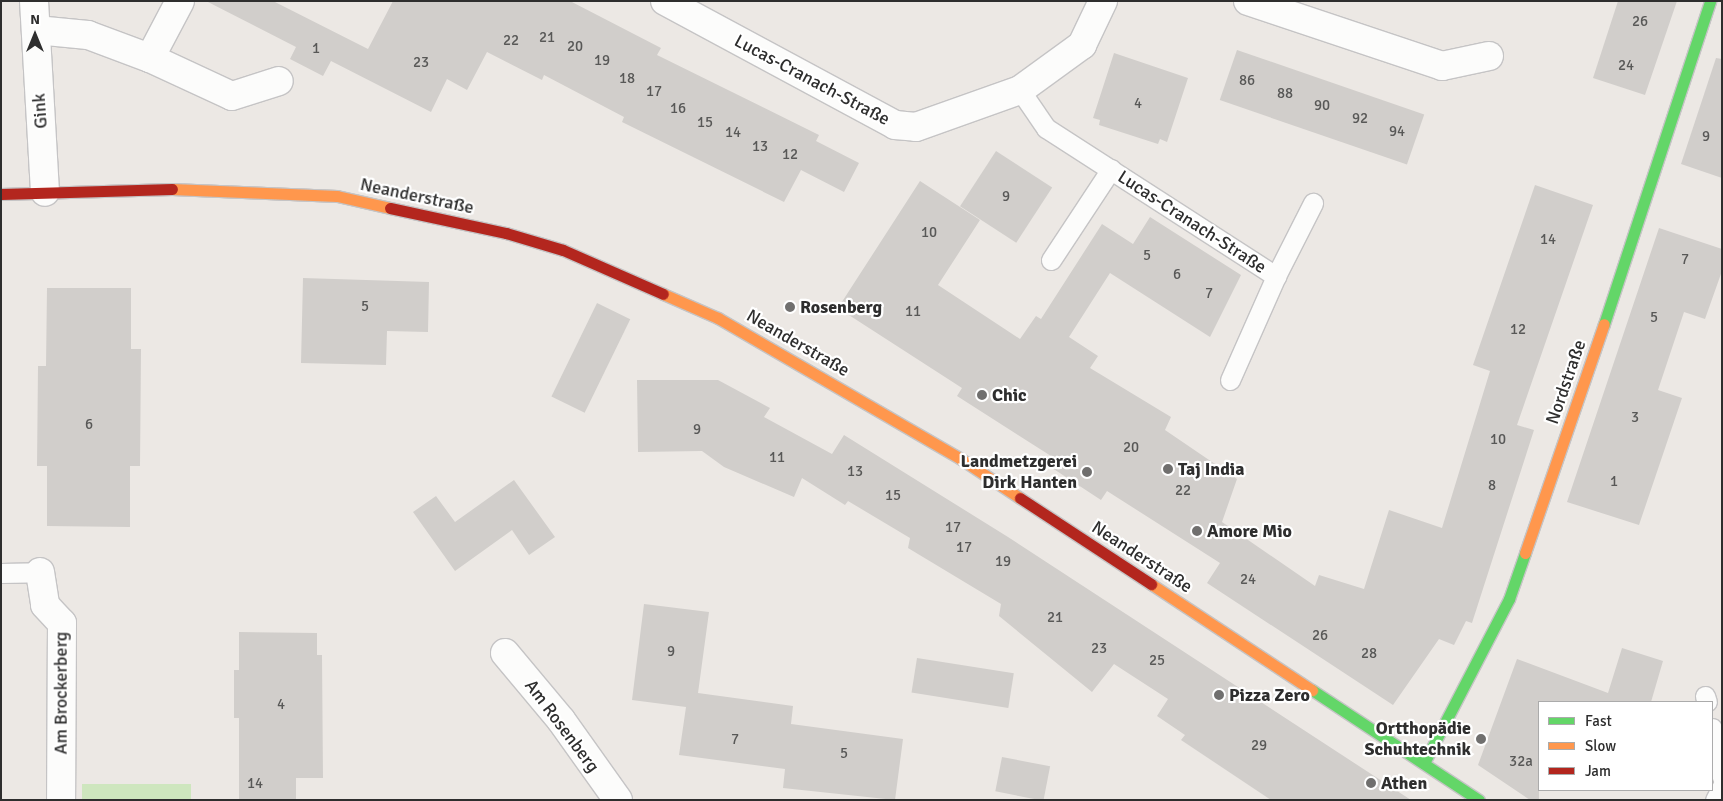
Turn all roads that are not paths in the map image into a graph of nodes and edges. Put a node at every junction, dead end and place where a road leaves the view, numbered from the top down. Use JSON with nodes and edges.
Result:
{"nodes":[{"id":1,"x":34,"y":1,"type":"edge"},
{"id":2,"x":180,"y":1,"type":"edge"},
{"id":3,"x":665,"y":1,"type":"edge"},
{"id":4,"x":1103,"y":1,"type":"edge"},
{"id":5,"x":1248,"y":1,"type":"edge"},
{"id":6,"x":1710,"y":1,"type":"edge"},
{"id":7,"x":36,"y":30,"type":"junction"},
{"id":8,"x":1489,"y":56,"type":"dead end"},
{"id":9,"x":150,"y":58,"type":"junction"},
{"id":10,"x":279,"y":81,"type":"dead end"},
{"id":11,"x":1020,"y":90,"type":"junction"},
{"id":12,"x":1111,"y":169,"type":"junction"},
{"id":13,"x":45,"y":192,"type":"junction"},
{"id":14,"x":1,"y":194,"type":"edge"},
{"id":15,"x":1313,"y":203,"type":"dead end"},
{"id":16,"x":1051,"y":260,"type":"dead end"},
{"id":17,"x":1276,"y":276,"type":"junction"},
{"id":18,"x":1230,"y":380,"type":"dead end"},
{"id":19,"x":40,"y":572,"type":"joint"},
{"id":20,"x":1,"y":573,"type":"edge"},
{"id":21,"x":505,"y":653,"type":"dead end"},
{"id":22,"x":1713,"y":733,"type":"edge"},
{"id":23,"x":1424,"y":763,"type":"junction"},
{"id":24,"x":1722,"y":776,"type":"edge"},
{"id":25,"x":1722,"y":786,"type":"edge"},
{"id":26,"x":60,"y":800,"type":"edge"},
{"id":27,"x":618,"y":800,"type":"edge"},
{"id":28,"x":1479,"y":800,"type":"edge"},
{"id":29,"x":1715,"y":800,"type":"edge"}],
"edges":[{"from":1,"to":7,"type":"street","name":"Gink"},
{"from":2,"to":9,"type":"street"},
{"from":3,"to":11,"type":"street","name":"Lucas-Cranach-Straße"},
{"from":4,"to":11,"type":"street","name":"Lucas-Cranach-Straße"},
{"from":5,"to":8,"type":"street"},
{"from":6,"to":23,"type":"main road","name":"Nordstraße"},
{"from":7,"to":9,"type":"street"},
{"from":7,"to":13,"type":"street","name":"Gink"},
{"from":9,"to":10,"type":"street"},
{"from":11,"to":12,"type":"lane","name":"Lucas-Cranach-Straße"},
{"from":12,"to":16,"type":"lane"},
{"from":12,"to":17,"type":"lane","name":"Lucas-Cranach-Straße"},
{"from":13,"to":14,"type":"main road","name":"Neanderstraße"},
{"from":13,"to":23,"type":"main road","name":"Neanderstraße"},
{"from":15,"to":17,"type":"lane"},
{"from":17,"to":18,"type":"lane"},
{"from":19,"to":20,"type":"lane","name":"Am Brockerberg"},
{"from":19,"to":26,"type":"street","name":"Am Brockerberg"},
{"from":21,"to":27,"type":"street","name":"Am Rosenberg"},
{"from":22,"to":24,"type":"lane"},
{"from":23,"to":28,"type":"main road","name":"Neanderstraße"},
{"from":25,"to":29,"type":"lane"}]}
